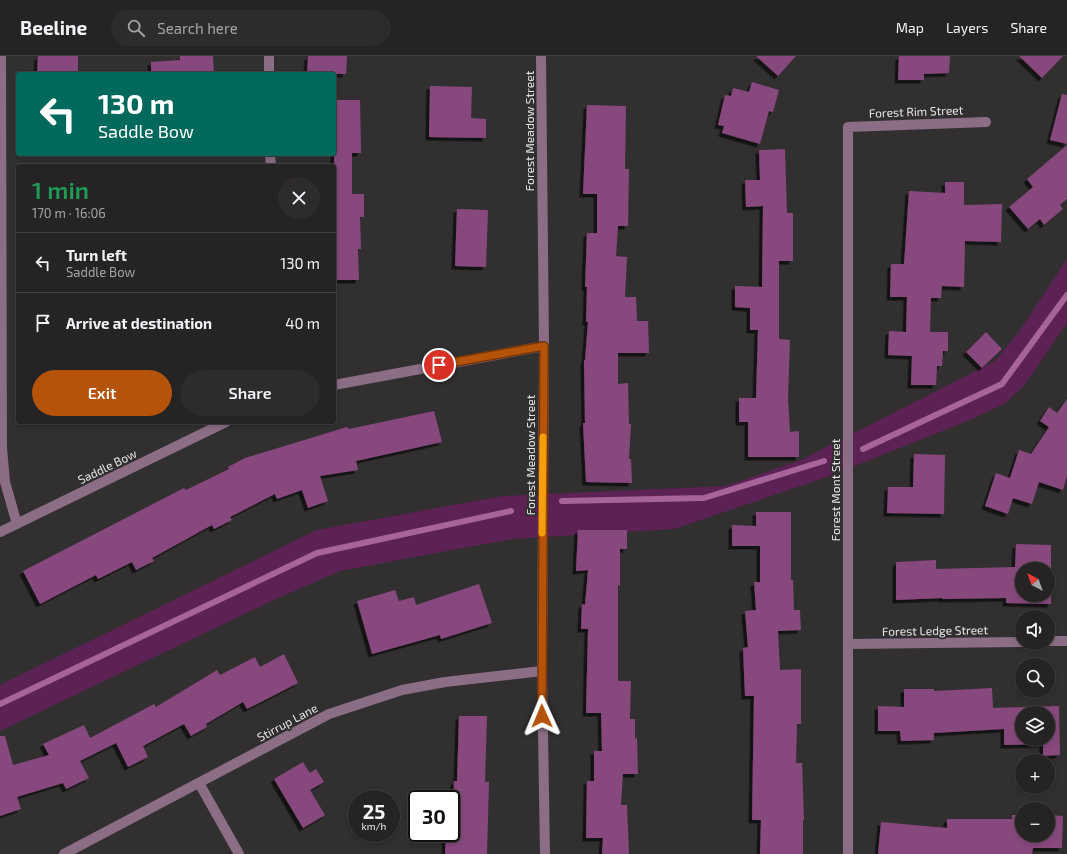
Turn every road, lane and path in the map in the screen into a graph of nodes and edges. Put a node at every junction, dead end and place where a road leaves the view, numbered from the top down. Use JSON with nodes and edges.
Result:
{"nodes":[{"id":1,"x":1,"y":56,"type":"edge"},
{"id":2,"x":269,"y":56,"type":"edge"},
{"id":3,"x":541,"y":56,"type":"edge"},
{"id":4,"x":269,"y":72,"type":"edge"},
{"id":5,"x":986,"y":122,"type":"dead end"},
{"id":6,"x":848,"y":127,"type":"joint"},
{"id":7,"x":544,"y":346,"type":"junction"},
{"id":8,"x":336,"y":385,"type":"edge"},
{"id":9,"x":222,"y":424,"type":"edge"},
{"id":10,"x":17,"y":524,"type":"junction"},
{"id":11,"x":0,"y":532,"type":"edge"},
{"id":12,"x":1055,"y":641,"type":"edge"},
{"id":13,"x":1067,"y":641,"type":"edge"},
{"id":14,"x":1015,"y":642,"type":"edge"},
{"id":15,"x":848,"y":644,"type":"junction"},
{"id":16,"x":542,"y":671,"type":"junction"},
{"id":17,"x":198,"y":783,"type":"junction"},
{"id":18,"x":64,"y":854,"type":"edge"},
{"id":19,"x":239,"y":854,"type":"edge"},
{"id":20,"x":545,"y":854,"type":"edge"},
{"id":21,"x":848,"y":854,"type":"edge"}],
"edges":[{"from":1,"to":10,"type":"street"},
{"from":2,"to":4,"type":"street"},
{"from":3,"to":7,"type":"street","name":"Forest Meadow Street"},
{"from":5,"to":6,"type":"street","name":"Forest Rim Street"},
{"from":6,"to":15,"type":"street","name":"Forest Mont Street"},
{"from":7,"to":8,"type":"street"},
{"from":7,"to":16,"type":"street","name":"Forest Meadow Street"},
{"from":9,"to":10,"type":"street","name":"Saddle Bow"},
{"from":10,"to":11,"type":"street","name":"Saddle Bow"},
{"from":12,"to":13,"type":"street"},
{"from":14,"to":15,"type":"street","name":"Forest Ledge Street"},
{"from":15,"to":21,"type":"street","name":"Forest Mont Street"},
{"from":16,"to":17,"type":"street","name":"Stirrup Lane"},
{"from":16,"to":20,"type":"street","name":"Forest Meadow Street"},
{"from":17,"to":18,"type":"street","name":"Stirrup Lane"},
{"from":17,"to":19,"type":"street"}]}
